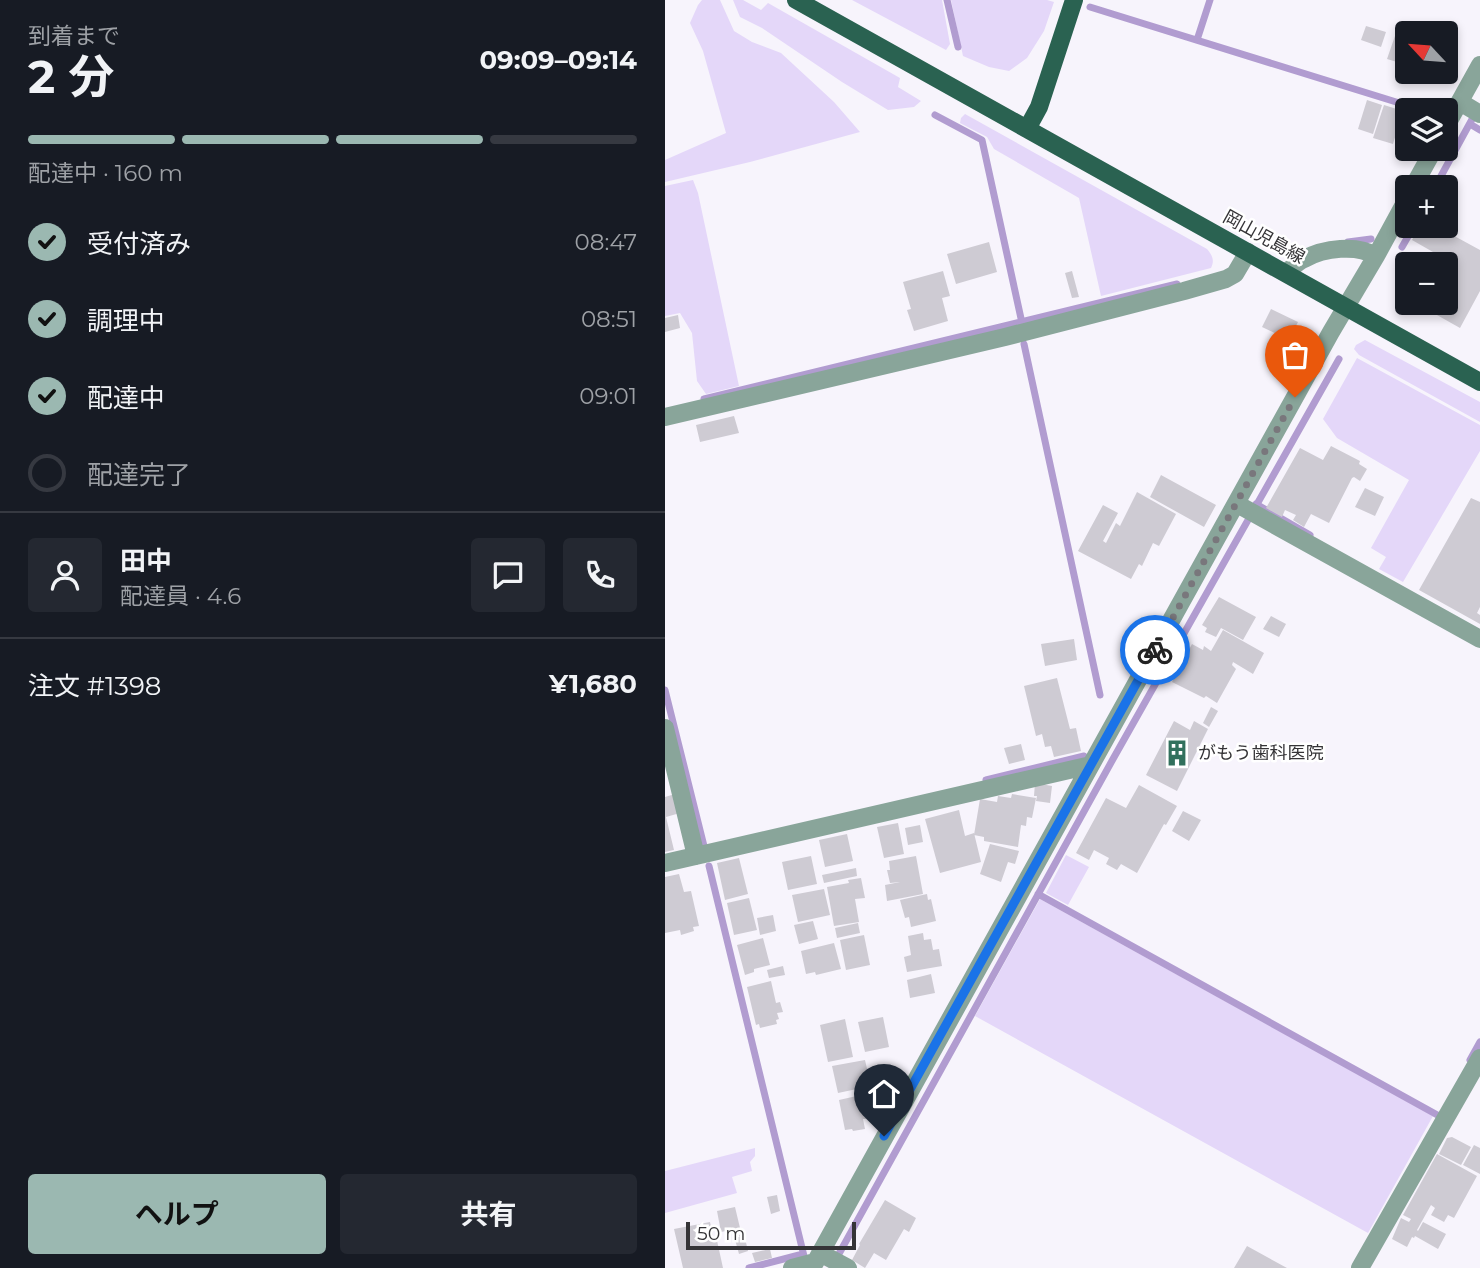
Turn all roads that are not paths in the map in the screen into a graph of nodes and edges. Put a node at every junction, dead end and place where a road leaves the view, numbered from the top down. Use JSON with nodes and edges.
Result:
{"nodes":[{"id":1,"x":796,"y":0,"type":"edge"},
{"id":2,"x":1074,"y":0,"type":"edge"},
{"id":3,"x":1480,"y":65,"type":"edge"},
{"id":4,"x":1469,"y":108,"type":"edge"},
{"id":5,"x":1027,"y":129,"type":"junction"},
{"id":6,"x":1395,"y":222,"type":"edge"},
{"id":7,"x":1248,"y":252,"type":"junction"},
{"id":8,"x":1377,"y":256,"type":"junction"},
{"id":9,"x":1286,"y":273,"type":"junction"},
{"id":10,"x":1346,"y":306,"type":"junction"},
{"id":11,"x":1480,"y":382,"type":"edge"},
{"id":12,"x":665,"y":418,"type":"edge"},
{"id":13,"x":1246,"y":509,"type":"junction"},
{"id":14,"x":1480,"y":639,"type":"edge"},
{"id":15,"x":665,"y":728,"type":"edge"},
{"id":16,"x":1091,"y":765,"type":"junction"},
{"id":17,"x":695,"y":856,"type":"junction"},
{"id":18,"x":665,"y":863,"type":"edge"},
{"id":19,"x":1480,"y":1058,"type":"edge"},
{"id":20,"x":827,"y":1262,"type":"edge"},
{"id":21,"x":792,"y":1268,"type":"edge"},
{"id":22,"x":1360,"y":1268,"type":"edge"}],
"edges":[{"from":1,"to":5,"type":"main road","name":"岡山児島線"},
{"from":2,"to":5,"type":"main road"},
{"from":3,"to":4,"type":"street"},
{"from":5,"to":7,"type":"main road","name":"岡山児島線"},
{"from":6,"to":8,"type":"street"},
{"from":7,"to":9,"type":"main road","name":"岡山児島線"},
{"from":7,"to":12,"type":"street"},
{"from":8,"to":9,"type":"street"},
{"from":8,"to":10,"type":"street"},
{"from":9,"to":10,"type":"main road","name":"岡山児島線"},
{"from":10,"to":11,"type":"main road","name":"岡山児島線"},
{"from":10,"to":13,"type":"street"},
{"from":13,"to":14,"type":"street"},
{"from":13,"to":16,"type":"street"},
{"from":15,"to":17,"type":"street"},
{"from":16,"to":17,"type":"street"},
{"from":16,"to":20,"type":"street"},
{"from":17,"to":18,"type":"street"},
{"from":19,"to":22,"type":"street"},
{"from":20,"to":21,"type":"street"}]}
